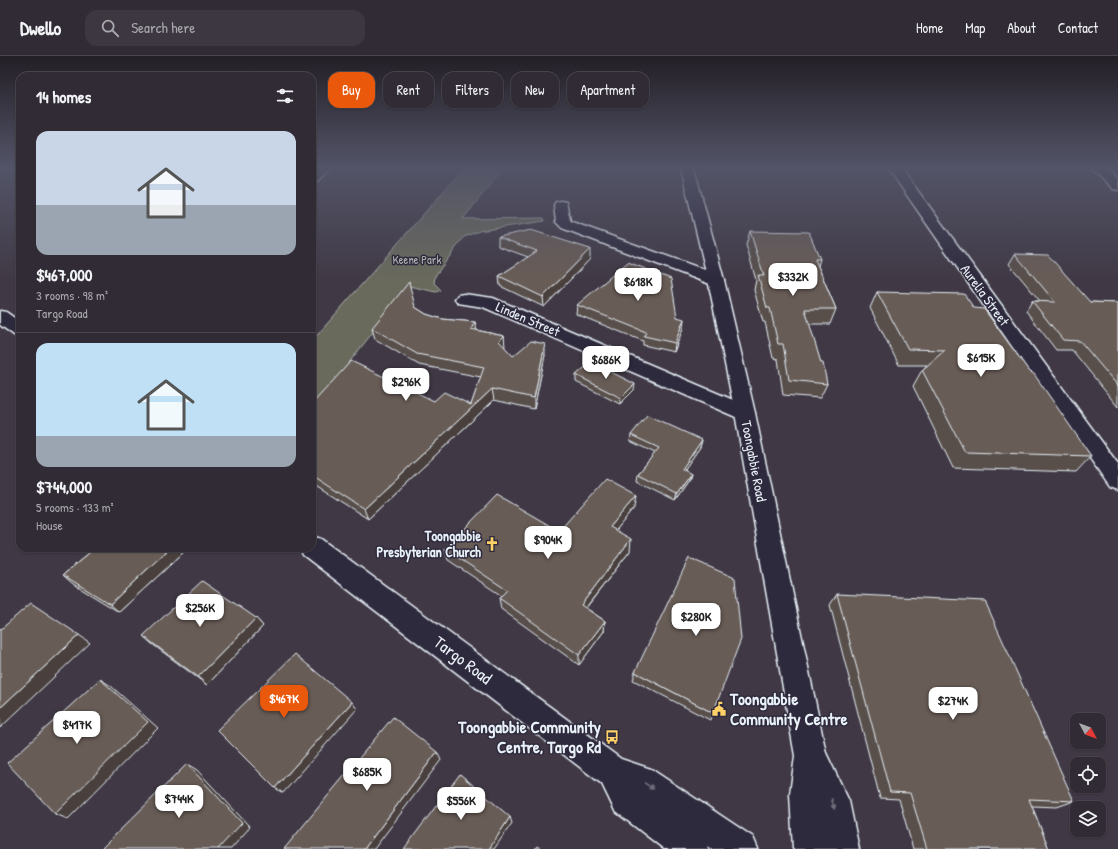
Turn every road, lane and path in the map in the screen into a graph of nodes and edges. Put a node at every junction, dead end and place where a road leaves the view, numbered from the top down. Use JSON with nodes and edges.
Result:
{"nodes":[{"id":1,"x":561,"y":205,"type":"dead end"},
{"id":2,"x":697,"y":205,"type":"edge"},
{"id":3,"x":920,"y":205,"type":"edge"},
{"id":4,"x":716,"y":280,"type":"junction"},
{"id":5,"x":464,"y":299,"type":"dead end"},
{"id":6,"x":0,"y":316,"type":"edge"},
{"id":7,"x":16,"y":328,"type":"edge"},
{"id":8,"x":745,"y":413,"type":"junction"},
{"id":9,"x":1118,"y":481,"type":"edge"},
{"id":10,"x":316,"y":550,"type":"edge"},
{"id":11,"x":811,"y":756,"type":"junction"},
{"id":12,"x":613,"y":774,"type":"junction"},
{"id":13,"x":691,"y":849,"type":"edge"},
{"id":14,"x":741,"y":849,"type":"edge"},
{"id":15,"x":810,"y":849,"type":"edge"},
{"id":16,"x":842,"y":849,"type":"edge"}],
"edges":[{"from":1,"to":4,"type":"street"},
{"from":2,"to":4,"type":"street","name":"Toongabbie Road"},
{"from":3,"to":9,"type":"street","name":"Aurelia Street"},
{"from":4,"to":8,"type":"street","name":"Toongabbie Road"},
{"from":5,"to":8,"type":"street","name":"Linden Street"},
{"from":6,"to":7,"type":"street"},
{"from":8,"to":11,"type":"street","name":"Toongabbie Road"},
{"from":10,"to":12,"type":"street","name":"Targo Road"},
{"from":11,"to":15,"type":"street","name":"Toongabbie Road"},
{"from":11,"to":16,"type":"street","name":"Toongabbie Road","one_way":true},
{"from":12,"to":13,"type":"street","name":"Targo Road"},
{"from":12,"to":14,"type":"street","name":"Targo Road","one_way":true}]}
